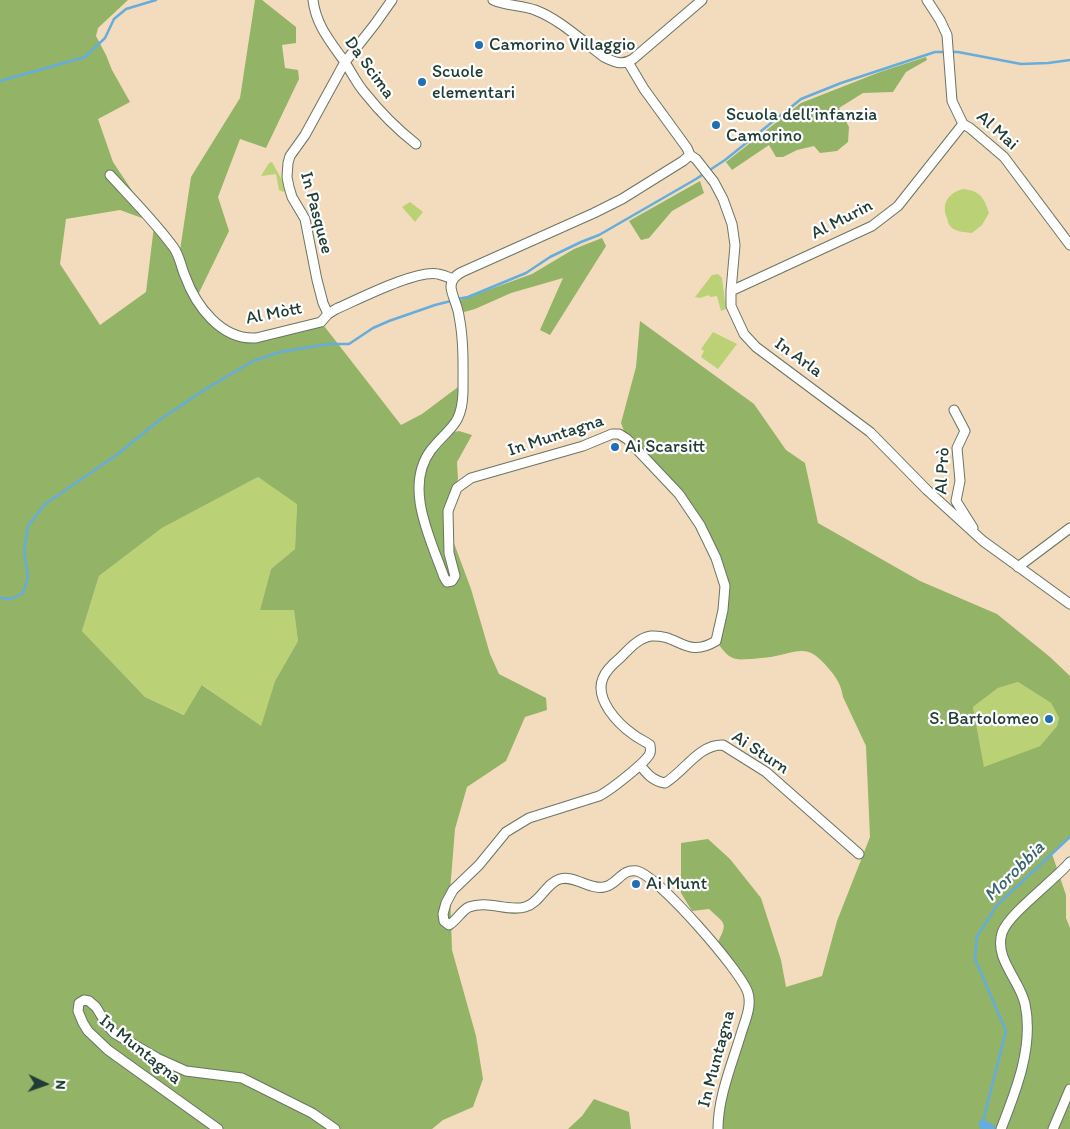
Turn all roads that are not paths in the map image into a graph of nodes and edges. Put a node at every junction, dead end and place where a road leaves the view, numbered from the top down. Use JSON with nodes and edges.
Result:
{"nodes":[{"id":1,"x":313,"y":0,"type":"edge"},
{"id":2,"x":392,"y":0,"type":"edge"},
{"id":3,"x":494,"y":0,"type":"edge"},
{"id":4,"x":702,"y":0,"type":"edge"},
{"id":5,"x":927,"y":0,"type":"edge"},
{"id":6,"x":345,"y":62,"type":"junction"},
{"id":7,"x":628,"y":62,"type":"junction"},
{"id":8,"x":963,"y":124,"type":"junction"},
{"id":9,"x":416,"y":144,"type":"dead end"},
{"id":10,"x":690,"y":155,"type":"junction"},
{"id":11,"x":110,"y":175,"type":"dead end"},
{"id":12,"x":1070,"y":245,"type":"edge"},
{"id":13,"x":453,"y":279,"type":"junction"},
{"id":14,"x":731,"y":291,"type":"junction"},
{"id":15,"x":328,"y":314,"type":"junction"},
{"id":16,"x":954,"y":410,"type":"dead end"},
{"id":17,"x":1070,"y":528,"type":"edge"},
{"id":18,"x":975,"y":533,"type":"junction"},
{"id":19,"x":1018,"y":567,"type":"junction"},
{"id":20,"x":1070,"y":604,"type":"edge"},
{"id":21,"x":640,"y":765,"type":"junction"},
{"id":22,"x":859,"y":854,"type":"dead end"},
{"id":23,"x":1070,"y":862,"type":"edge"},
{"id":24,"x":1070,"y":1088,"type":"edge"},
{"id":25,"x":218,"y":1129,"type":"edge"},
{"id":26,"x":335,"y":1129,"type":"edge"},
{"id":27,"x":718,"y":1129,"type":"edge"},
{"id":28,"x":1001,"y":1129,"type":"edge"},
{"id":29,"x":1053,"y":1129,"type":"edge"}],
"edges":[{"from":1,"to":6,"type":"street","name":"Da Scima"},
{"from":2,"to":6,"type":"street","name":"In Pasquee"},
{"from":3,"to":7,"type":"street"},
{"from":4,"to":7,"type":"street"},
{"from":5,"to":8,"type":"street","name":"Al Mai"},
{"from":6,"to":9,"type":"street","name":"Da Scima"},
{"from":6,"to":15,"type":"street","name":"In Pasquee"},
{"from":7,"to":10,"type":"street","name":"In Arla"},
{"from":8,"to":12,"type":"street","name":"Al Mai"},
{"from":8,"to":14,"type":"street","name":"Al Murin"},
{"from":10,"to":13,"type":"street"},
{"from":10,"to":14,"type":"street","name":"In Arla"},
{"from":11,"to":15,"type":"street","name":"Al Mòtt"},
{"from":13,"to":15,"type":"street","name":"Al Mòtt"},
{"from":13,"to":21,"type":"street","name":"In Muntagna"},
{"from":14,"to":18,"type":"street","name":"In Arla"},
{"from":16,"to":18,"type":"street","name":"Al Prò"},
{"from":17,"to":19,"type":"street"},
{"from":18,"to":19,"type":"street","name":"In Arla"},
{"from":19,"to":20,"type":"street","name":"In Arla"},
{"from":21,"to":22,"type":"street","name":"Ai Sturn"},
{"from":21,"to":27,"type":"street","name":"In Muntagna"},
{"from":23,"to":28,"type":"street"},
{"from":24,"to":29,"type":"street"},
{"from":25,"to":26,"type":"street","name":"In Muntagna"}]}
